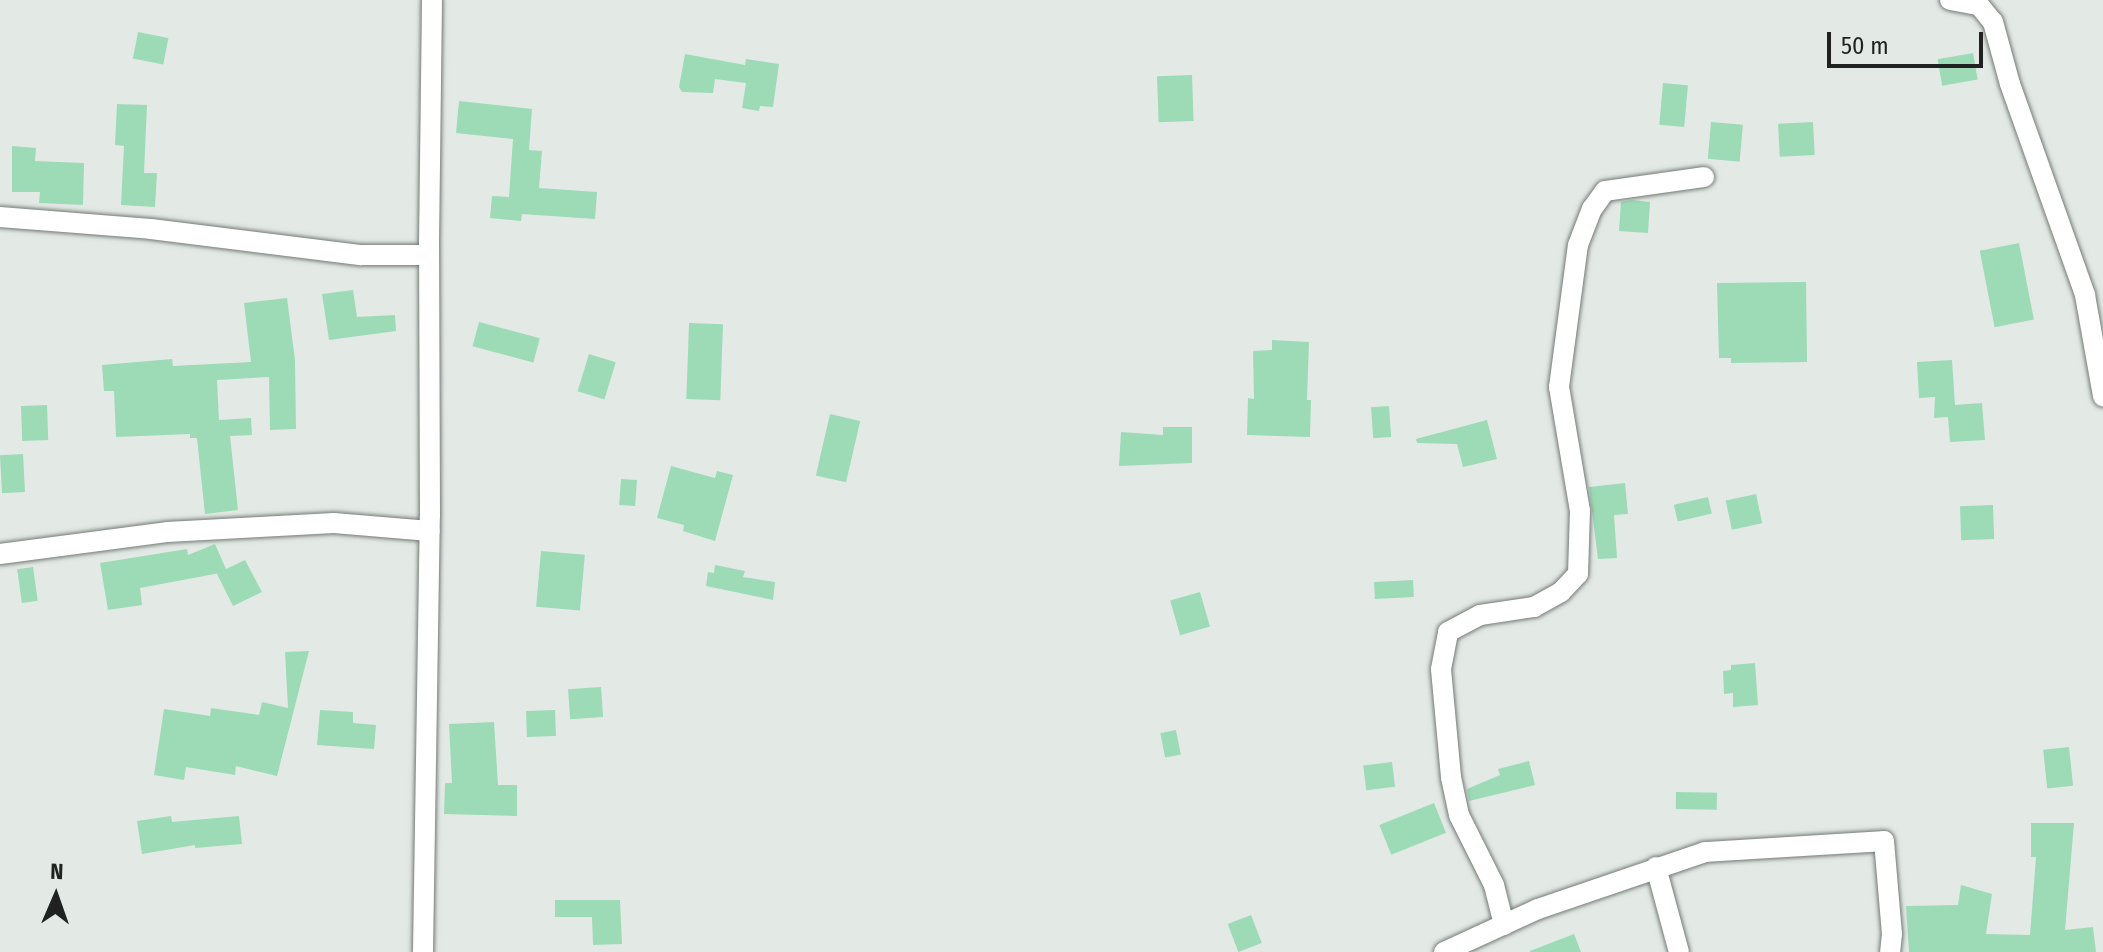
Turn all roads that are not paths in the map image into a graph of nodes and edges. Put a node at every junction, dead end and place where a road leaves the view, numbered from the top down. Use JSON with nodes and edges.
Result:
{"nodes":[{"id":1,"x":432,"y":0,"type":"edge"},
{"id":2,"x":1950,"y":0,"type":"edge"},
{"id":3,"x":1704,"y":177,"type":"dead end"},
{"id":4,"x":0,"y":217,"type":"edge"},
{"id":5,"x":429,"y":255,"type":"junction"},
{"id":6,"x":2103,"y":396,"type":"edge"},
{"id":7,"x":430,"y":531,"type":"junction"},
{"id":8,"x":0,"y":554,"type":"edge"},
{"id":9,"x":1656,"y":867,"type":"junction"},
{"id":10,"x":1504,"y":925,"type":"junction"},
{"id":11,"x":423,"y":952,"type":"edge"},
{"id":12,"x":1444,"y":952,"type":"edge"},
{"id":13,"x":1679,"y":952,"type":"edge"},
{"id":14,"x":1890,"y":952,"type":"edge"}],
"edges":[{"from":1,"to":5,"type":"street"},
{"from":2,"to":6,"type":"street"},
{"from":3,"to":10,"type":"street"},
{"from":4,"to":5,"type":"street"},
{"from":5,"to":7,"type":"street"},
{"from":7,"to":8,"type":"street"},
{"from":7,"to":11,"type":"street"},
{"from":9,"to":10,"type":"street"},
{"from":9,"to":13,"type":"street"},
{"from":9,"to":14,"type":"street"},
{"from":10,"to":12,"type":"street"}]}
